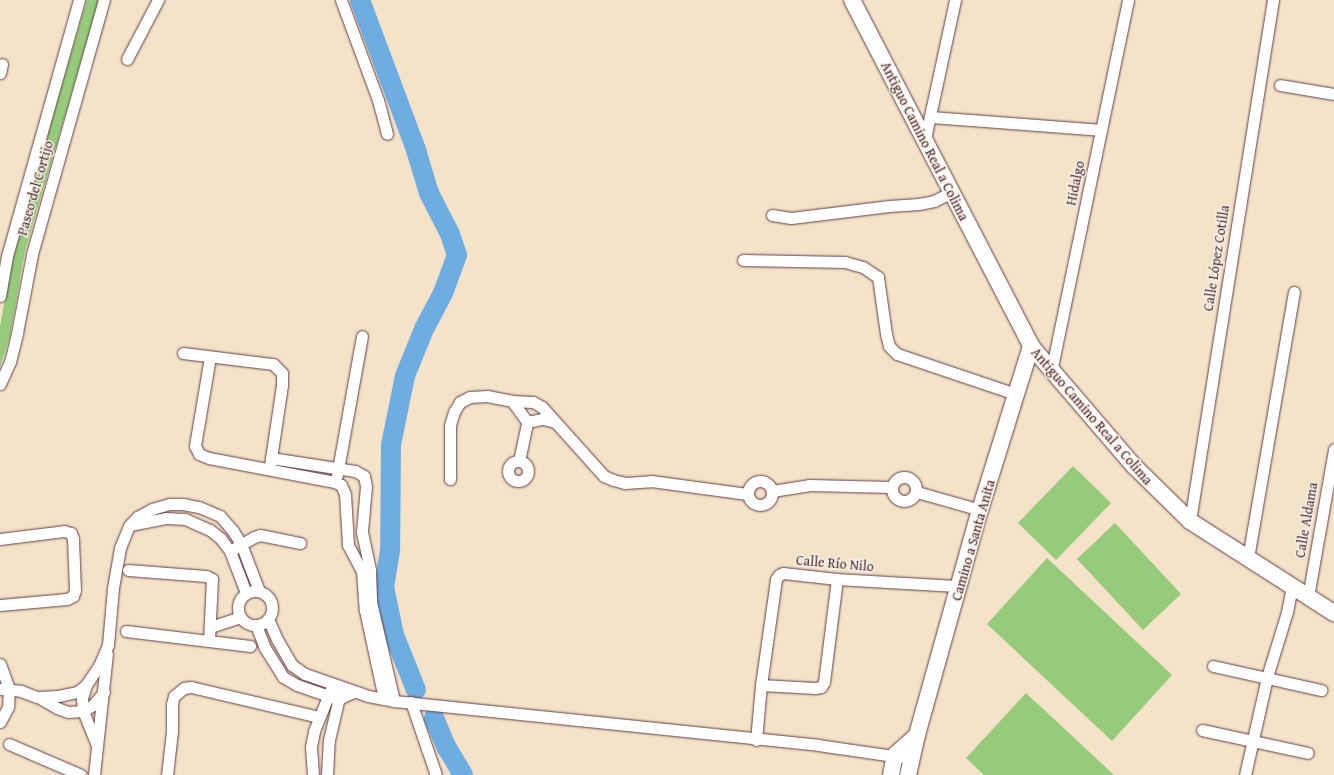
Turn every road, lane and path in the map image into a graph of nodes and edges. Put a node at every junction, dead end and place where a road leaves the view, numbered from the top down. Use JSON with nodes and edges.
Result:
{"nodes":[{"id":1,"x":79,"y":0,"type":"edge"},
{"id":2,"x":104,"y":0,"type":"edge"},
{"id":3,"x":158,"y":0,"type":"edge"},
{"id":4,"x":341,"y":0,"type":"edge"},
{"id":5,"x":852,"y":0,"type":"edge"},
{"id":6,"x":955,"y":0,"type":"edge"},
{"id":7,"x":1128,"y":0,"type":"edge"},
{"id":8,"x":1273,"y":0,"type":"edge"},
{"id":9,"x":127,"y":59,"type":"dead end"},
{"id":10,"x":1280,"y":85,"type":"dead end"},
{"id":11,"x":1334,"y":94,"type":"edge"},
{"id":12,"x":930,"y":117,"type":"junction"},
{"id":13,"x":1101,"y":130,"type":"junction"},
{"id":14,"x":388,"y":134,"type":"dead end"},
{"id":15,"x":925,"y":139,"type":"junction"},
{"id":16,"x":952,"y":192,"type":"junction"},
{"id":17,"x":772,"y":215,"type":"dead end"},
{"id":18,"x":743,"y":260,"type":"dead end"},
{"id":19,"x":1294,"y":292,"type":"dead end"},
{"id":20,"x":0,"y":296,"type":"edge"},
{"id":21,"x":362,"y":336,"type":"dead end"},
{"id":22,"x":1031,"y":346,"type":"junction"},
{"id":23,"x":184,"y":353,"type":"dead end"},
{"id":24,"x":210,"y":357,"type":"junction"},
{"id":25,"x":1051,"y":372,"type":"junction"},
{"id":26,"x":0,"y":384,"type":"edge"},
{"id":27,"x":1016,"y":394,"type":"junction"},
{"id":28,"x":512,"y":401,"type":"junction"},
{"id":29,"x":527,"y":422,"type":"junction"},
{"id":30,"x":555,"y":422,"type":"junction"},
{"id":31,"x":1334,"y":449,"type":"edge"},
{"id":32,"x":271,"y":458,"type":"junction"},
{"id":33,"x":519,"y":461,"type":"dead end"},
{"id":34,"x":269,"y":469,"type":"junction"},
{"id":35,"x":338,"y":469,"type":"junction"},
{"id":36,"x":450,"y":479,"type":"dead end"},
{"id":37,"x":335,"y":482,"type":"junction"},
{"id":38,"x":892,"y":487,"type":"junction"},
{"id":39,"x":772,"y":491,"type":"junction"},
{"id":40,"x":917,"y":492,"type":"junction"},
{"id":41,"x":747,"y":494,"type":"junction"},
{"id":42,"x":980,"y":510,"type":"junction"},
{"id":43,"x":1190,"y":521,"type":"junction"},
{"id":44,"x":129,"y":526,"type":"junction"},
{"id":45,"x":0,"y":539,"type":"edge"},
{"id":46,"x":300,"y":543,"type":"dead end"},
{"id":47,"x":241,"y":544,"type":"junction"},
{"id":48,"x":230,"y":551,"type":"junction"},
{"id":49,"x":1248,"y":558,"type":"junction"},
{"id":50,"x":128,"y":570,"type":"dead end"},
{"id":51,"x":837,"y":579,"type":"junction"},
{"id":52,"x":960,"y":586,"type":"junction"},
{"id":53,"x":1292,"y":587,"type":"junction"},
{"id":54,"x":259,"y":591,"type":"junction"},
{"id":55,"x":246,"y":593,"type":"junction"},
{"id":56,"x":1308,"y":596,"type":"junction"},
{"id":57,"x":0,"y":605,"type":"edge"},
{"id":58,"x":1334,"y":613,"type":"edge"},
{"id":59,"x":240,"y":616,"type":"junction"},
{"id":60,"x":268,"y":619,"type":"junction"},
{"id":61,"x":256,"y":625,"type":"junction"},
{"id":62,"x":210,"y":627,"type":"junction"},
{"id":63,"x":126,"y":631,"type":"dead end"},
{"id":64,"x":208,"y":641,"type":"junction"},
{"id":65,"x":108,"y":645,"type":"junction"},
{"id":66,"x":250,"y":646,"type":"dead end"},
{"id":67,"x":0,"y":664,"type":"edge"},
{"id":68,"x":1213,"y":666,"type":"dead end"},
{"id":69,"x":1267,"y":677,"type":"junction"},
{"id":70,"x":86,"y":685,"type":"junction"},
{"id":71,"x":761,"y":685,"type":"junction"},
{"id":72,"x":337,"y":686,"type":"junction"},
{"id":73,"x":5,"y":689,"type":"edge"},
{"id":74,"x":1321,"y":690,"type":"dead end"},
{"id":75,"x":104,"y":692,"type":"junction"},
{"id":76,"x":354,"y":692,"type":"junction"},
{"id":77,"x":37,"y":697,"type":"junction"},
{"id":78,"x":333,"y":697,"type":"junction"},
{"id":79,"x":389,"y":700,"type":"junction"},
{"id":80,"x":411,"y":702,"type":"junction"},
{"id":81,"x":83,"y":710,"type":"junction"},
{"id":82,"x":1,"y":717,"type":"edge"},
{"id":83,"x":319,"y":717,"type":"junction"},
{"id":84,"x":1202,"y":730,"type":"dead end"},
{"id":85,"x":917,"y":735,"type":"junction"},
{"id":86,"x":756,"y":740,"type":"junction"},
{"id":87,"x":1253,"y":741,"type":"junction"},
{"id":88,"x":10,"y":744,"type":"dead end"},
{"id":89,"x":97,"y":746,"type":"junction"},
{"id":90,"x":1308,"y":753,"type":"dead end"},
{"id":91,"x":895,"y":755,"type":"junction"},
{"id":92,"x":909,"y":768,"type":"edge"},
{"id":93,"x":81,"y":775,"type":"edge"},
{"id":94,"x":94,"y":775,"type":"edge"},
{"id":95,"x":167,"y":775,"type":"edge"},
{"id":96,"x":313,"y":775,"type":"edge"},
{"id":97,"x":327,"y":775,"type":"edge"},
{"id":98,"x":436,"y":775,"type":"edge"},
{"id":99,"x":891,"y":775,"type":"edge"},
{"id":100,"x":1245,"y":775,"type":"edge"}],
"edges":[{"from":1,"to":20,"type":"street","name":"Paseo del Cortijo"},
{"from":2,"to":26,"type":"street","name":"Paseo del Cortijo"},
{"from":3,"to":9,"type":"street"},
{"from":4,"to":14,"type":"street"},
{"from":5,"to":15,"type":"main road","name":"Antiguo Camino Real a Colima"},
{"from":6,"to":12,"type":"street"},
{"from":7,"to":13,"type":"street","name":"Hidalgo"},
{"from":8,"to":43,"type":"street","name":"Calle López Cotilla"},
{"from":10,"to":11,"type":"street"},
{"from":12,"to":13,"type":"street"},
{"from":12,"to":15,"type":"street"},
{"from":13,"to":25,"type":"street","name":"Hidalgo"},
{"from":15,"to":16,"type":"main road","name":"Antiguo Camino Real a Colima"},
{"from":16,"to":17,"type":"street"},
{"from":16,"to":22,"type":"main road","name":"Antiguo Camino Real a Colima"},
{"from":18,"to":27,"type":"street"},
{"from":19,"to":49,"type":"street"},
{"from":21,"to":35,"type":"street"},
{"from":22,"to":25,"type":"main road","name":"Antiguo Camino Real a Colima"},
{"from":22,"to":27,"type":"main road","name":"Camino a Santa Anita"},
{"from":23,"to":24,"type":"street"},
{"from":24,"to":32,"type":"street"},
{"from":24,"to":34,"type":"street"},
{"from":25,"to":43,"type":"main road","name":"Antiguo Camino Real a Colima"},
{"from":27,"to":42,"type":"main road","name":"Camino a Santa Anita"},
{"from":28,"to":29,"type":"street"},
{"from":28,"to":30,"type":"street"},
{"from":28,"to":36,"type":"street"},
{"from":29,"to":30,"type":"street"},
{"from":29,"to":33,"type":"street"},
{"from":30,"to":41,"type":"street"},
{"from":31,"to":56,"type":"street","name":"Calle Aldama"},
{"from":32,"to":34,"type":"street"},
{"from":32,"to":35,"type":"street"},
{"from":34,"to":37,"type":"street"},
{"from":35,"to":37,"type":"street"},
{"from":35,"to":79,"type":"street"},
{"from":37,"to":79,"type":"street"},
{"from":38,"to":39,"type":"street"},
{"from":38,"to":40,"type":"street"},
{"from":38,"to":40,"type":"street"},
{"from":39,"to":41,"type":"street"},
{"from":39,"to":41,"type":"street"},
{"from":40,"to":42,"type":"street"},
{"from":42,"to":52,"type":"main road","name":"Camino a Santa Anita"},
{"from":43,"to":49,"type":"main road","name":"Antiguo Camino Real a Colima"},
{"from":44,"to":47,"type":"street"},
{"from":44,"to":48,"type":"street"},
{"from":44,"to":65,"type":"street"},
{"from":45,"to":57,"type":"street"},
{"from":46,"to":47,"type":"street"},
{"from":47,"to":48,"type":"street"},
{"from":47,"to":54,"type":"street"},
{"from":48,"to":55,"type":"street"},
{"from":49,"to":53,"type":"main road","name":"Antiguo Camino Real a Colima"},
{"from":50,"to":62,"type":"street"},
{"from":51,"to":52,"type":"street","name":"Calle Río Nilo"},
{"from":51,"to":71,"type":"street"},
{"from":51,"to":71,"type":"street","name":"Calle Río Nilo"},
{"from":52,"to":85,"type":"main road","name":"Camino a Santa Anita"},
{"from":53,"to":56,"type":"main road","name":"Antiguo Camino Real a Colima"},
{"from":53,"to":69,"type":"street"},
{"from":54,"to":55,"type":"street"},
{"from":54,"to":60,"type":"street"},
{"from":55,"to":59,"type":"street"},
{"from":56,"to":58,"type":"main road","name":"Antiguo Camino Real a Colima"},
{"from":59,"to":61,"type":"street"},
{"from":59,"to":62,"type":"street"},
{"from":60,"to":61,"type":"street"},
{"from":60,"to":72,"type":"street"},
{"from":61,"to":78,"type":"street"},
{"from":62,"to":64,"type":"street"},
{"from":63,"to":64,"type":"street"},
{"from":64,"to":66,"type":"street"},
{"from":65,"to":70,"type":"street"},
{"from":65,"to":75,"type":"street"},
{"from":67,"to":73,"type":"street"},
{"from":68,"to":69,"type":"street"},
{"from":69,"to":74,"type":"street"},
{"from":69,"to":87,"type":"street"},
{"from":70,"to":77,"type":"street"},
{"from":70,"to":81,"type":"street"},
{"from":71,"to":86,"type":"street","name":"Calle Río Nilo"},
{"from":72,"to":76,"type":"street"},
{"from":72,"to":78,"type":"street"},
{"from":73,"to":77,"type":"street"},
{"from":73,"to":82,"type":"street"},
{"from":75,"to":81,"type":"street"},
{"from":75,"to":89,"type":"street"},
{"from":76,"to":78,"type":"street"},
{"from":76,"to":79,"type":"street"},
{"from":77,"to":81,"type":"street"},
{"from":78,"to":83,"type":"street"},
{"from":78,"to":97,"type":"street"},
{"from":79,"to":80,"type":"street"},
{"from":80,"to":86,"type":"street"},
{"from":80,"to":98,"type":"street"},
{"from":81,"to":89,"type":"street"},
{"from":83,"to":95,"type":"street"},
{"from":83,"to":96,"type":"street"},
{"from":84,"to":87,"type":"street"},
{"from":85,"to":91,"type":"main road"},
{"from":85,"to":92,"type":"main road","name":"Camino a Santa Anita"},
{"from":86,"to":91,"type":"street"},
{"from":87,"to":90,"type":"street"},
{"from":87,"to":100,"type":"street"},
{"from":88,"to":93,"type":"street"},
{"from":89,"to":94,"type":"street"},
{"from":91,"to":92,"type":"street"},
{"from":91,"to":99,"type":"main road"}]}
